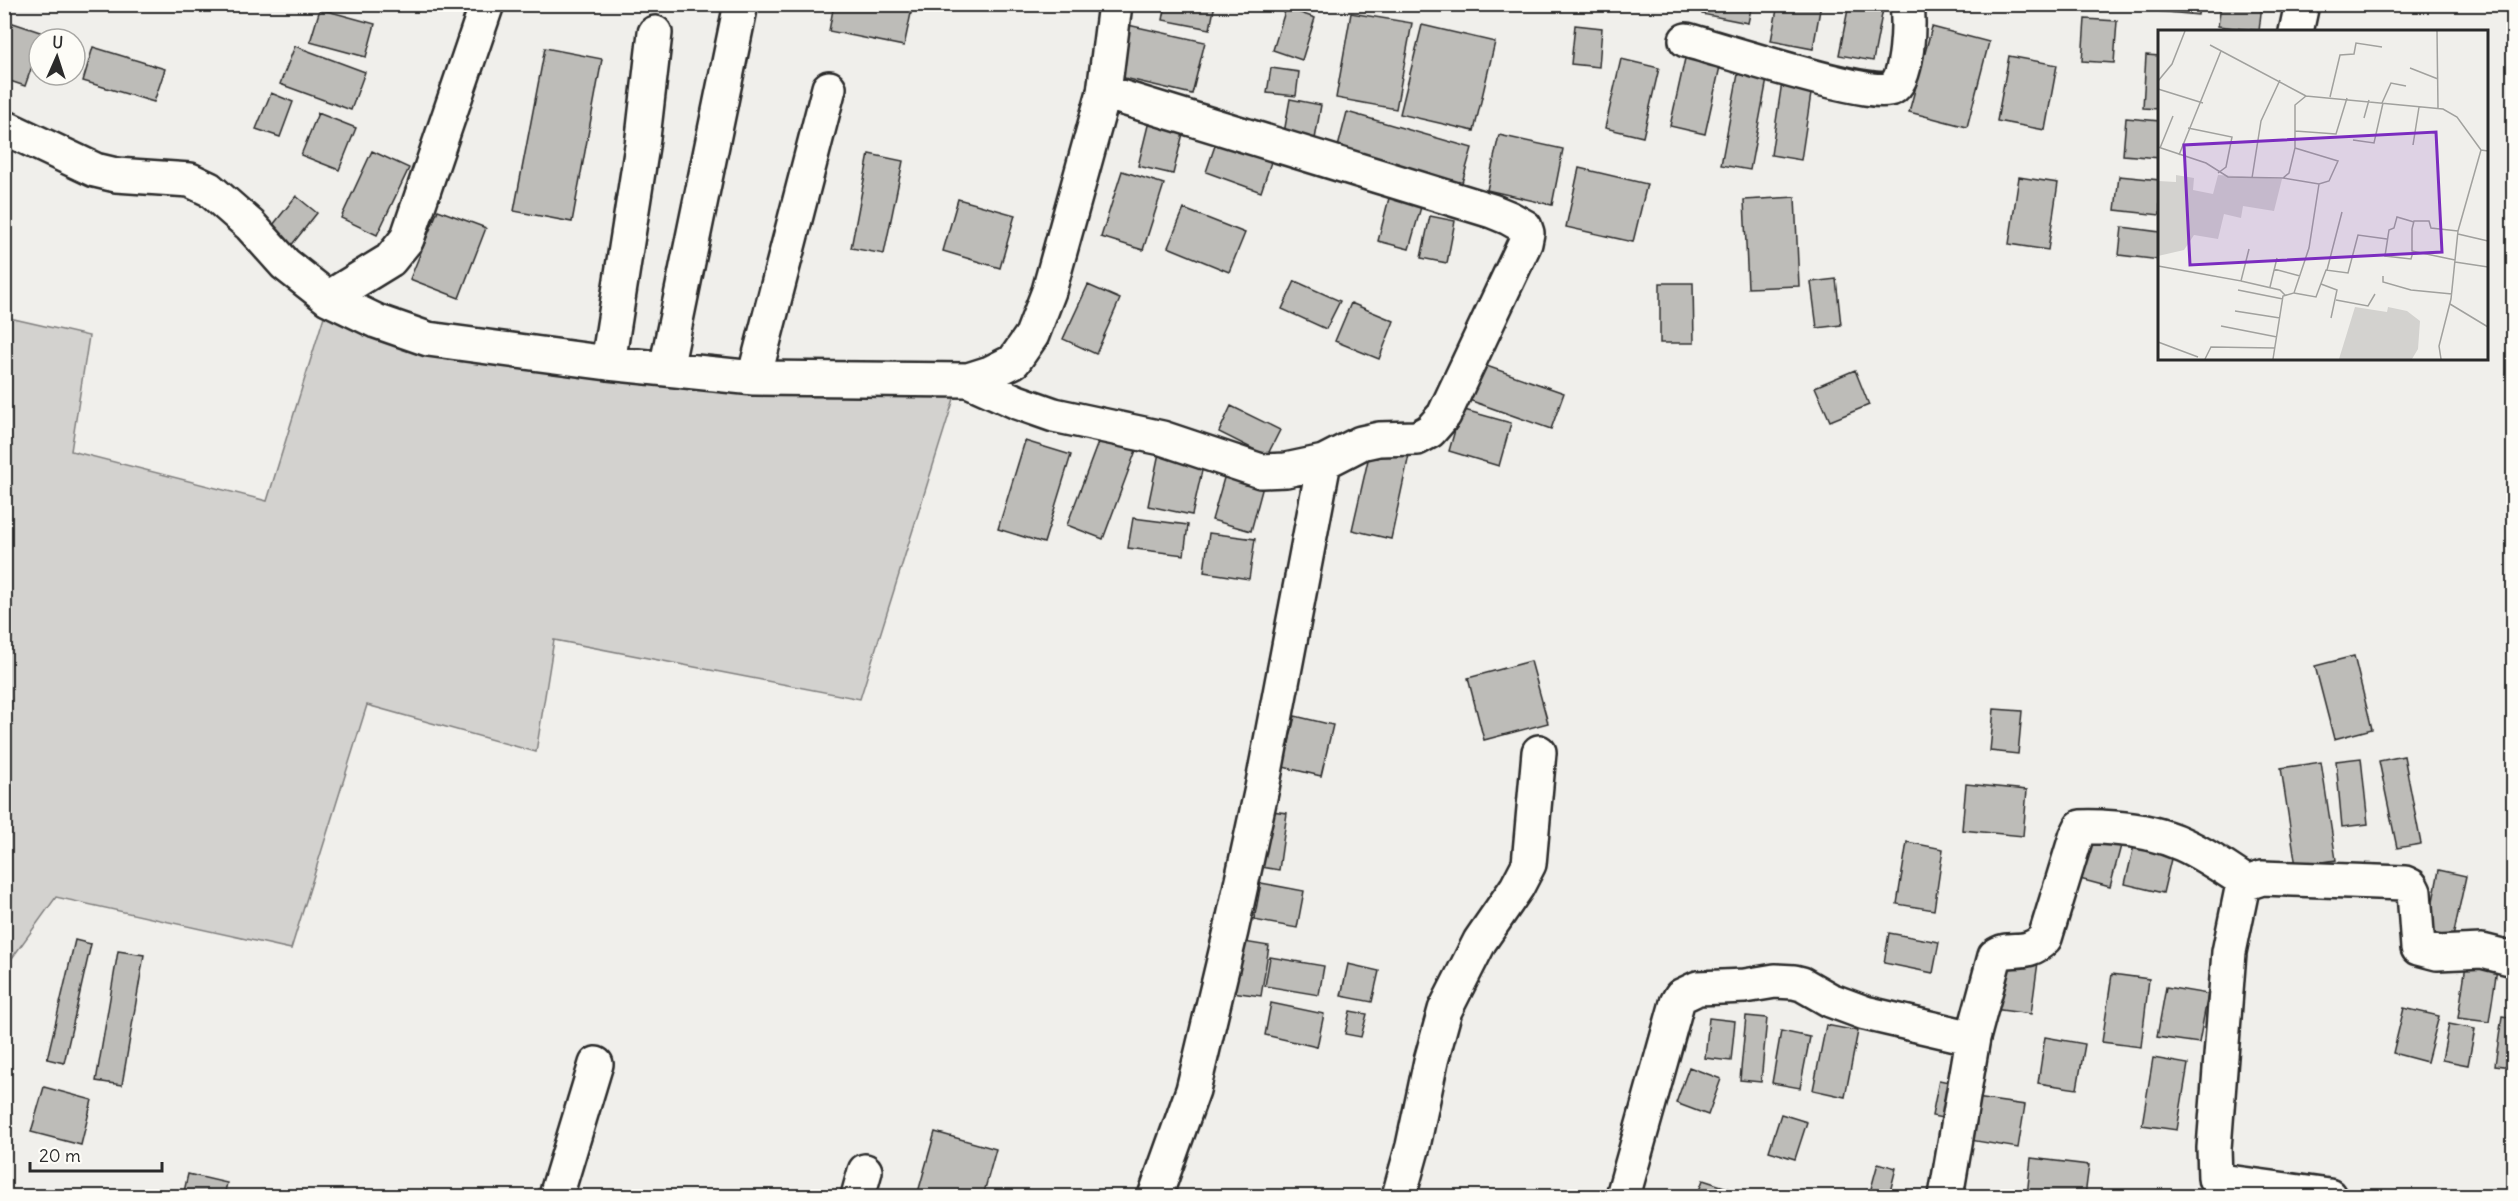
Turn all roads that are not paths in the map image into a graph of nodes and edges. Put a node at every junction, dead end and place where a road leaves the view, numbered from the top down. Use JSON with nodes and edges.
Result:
{"nodes":[{"id":1,"x":487,"y":4,"type":"edge"},
{"id":2,"x":741,"y":4,"type":"edge"},
{"id":3,"x":1115,"y":4,"type":"edge"},
{"id":4,"x":1907,"y":4,"type":"edge"},
{"id":5,"x":2302,"y":4,"type":"edge"},
{"id":6,"x":2296,"y":30,"type":"edge"},
{"id":7,"x":655,"y":33,"type":"dead end"},
{"id":8,"x":1686,"y":40,"type":"dead end"},
{"id":9,"x":829,"y":88,"type":"dead end"},
{"id":10,"x":1104,"y":92,"type":"junction"},
{"id":11,"x":4,"y":127,"type":"edge"},
{"id":12,"x":328,"y":298,"type":"junction"},
{"id":13,"x":608,"y":363,"type":"junction"},
{"id":14,"x":666,"y":369,"type":"junction"},
{"id":15,"x":754,"y":378,"type":"junction"},
{"id":16,"x":968,"y":380,"type":"junction"},
{"id":17,"x":1324,"y":462,"type":"junction"},
{"id":18,"x":1539,"y":752,"type":"dead end"},
{"id":19,"x":2247,"y":883,"type":"junction"},
{"id":20,"x":2514,"y":959,"type":"edge"},
{"id":21,"x":1973,"y":1038,"type":"junction"},
{"id":22,"x":596,"y":1064,"type":"dead end"},
{"id":23,"x":2221,"y":1189,"type":"edge"},
{"id":24,"x":556,"y":1197,"type":"edge"},
{"id":25,"x":1155,"y":1197,"type":"edge"},
{"id":26,"x":1399,"y":1197,"type":"edge"},
{"id":27,"x":1623,"y":1197,"type":"edge"},
{"id":28,"x":1946,"y":1197,"type":"edge"},
{"id":29,"x":2329,"y":1197,"type":"edge"}],
"edges":[{"from":1,"to":12,"type":"street"},
{"from":2,"to":14,"type":"street"},
{"from":3,"to":10,"type":"street"},
{"from":4,"to":8,"type":"street"},
{"from":5,"to":6,"type":"street"},
{"from":7,"to":13,"type":"street"},
{"from":9,"to":15,"type":"street"},
{"from":10,"to":16,"type":"street"},
{"from":10,"to":17,"type":"street"},
{"from":11,"to":12,"type":"street"},
{"from":12,"to":13,"type":"street"},
{"from":13,"to":14,"type":"street"},
{"from":14,"to":15,"type":"street"},
{"from":15,"to":16,"type":"street"},
{"from":16,"to":17,"type":"street"},
{"from":17,"to":25,"type":"street"},
{"from":18,"to":26,"type":"street"},
{"from":19,"to":20,"type":"street"},
{"from":19,"to":21,"type":"street"},
{"from":19,"to":23,"type":"street"},
{"from":21,"to":27,"type":"street"},
{"from":21,"to":28,"type":"street"},
{"from":22,"to":24,"type":"street"},
{"from":23,"to":29,"type":"street"}]}
